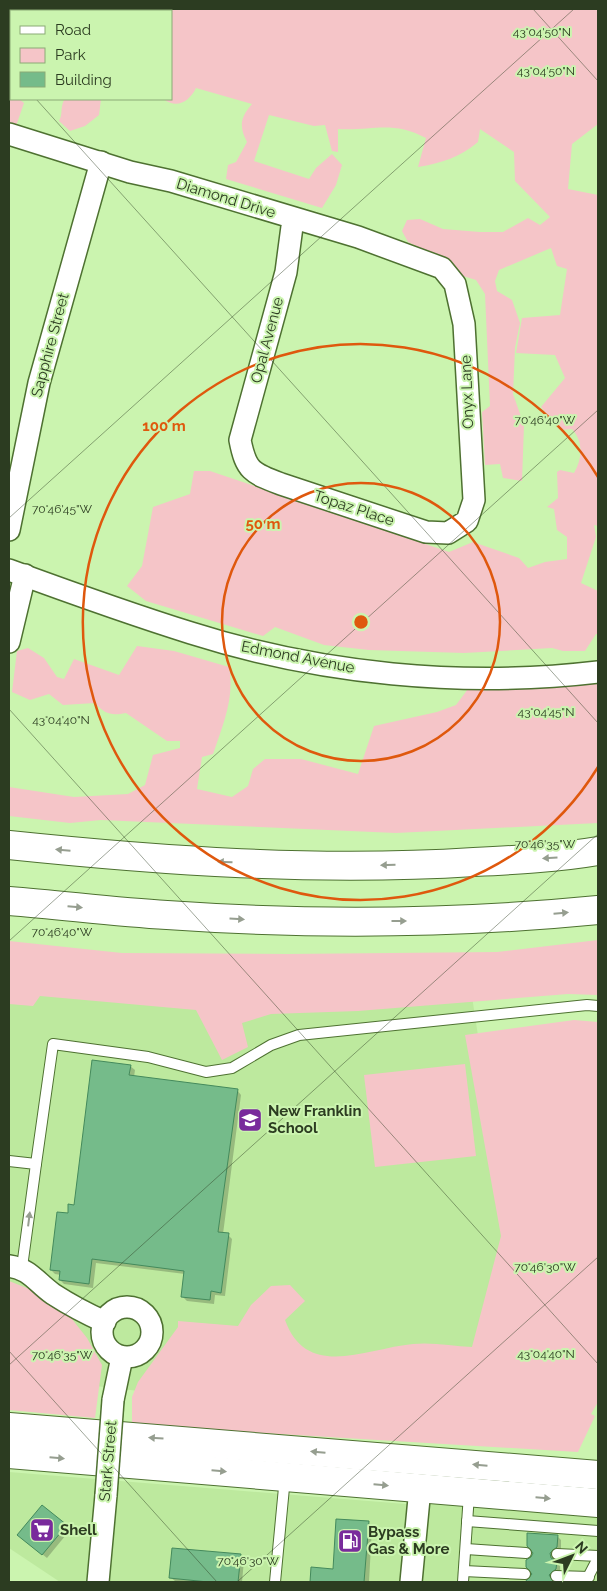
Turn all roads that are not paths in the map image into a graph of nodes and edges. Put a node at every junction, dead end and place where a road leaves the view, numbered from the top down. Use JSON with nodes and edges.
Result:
{"nodes":[{"id":1,"x":9,"y":134,"type":"edge"},
{"id":2,"x":100,"y":162,"type":"junction"},
{"id":3,"x":293,"y":219,"type":"junction"},
{"id":4,"x":442,"y":268,"type":"joint"},
{"id":5,"x":244,"y":462,"type":"joint"},
{"id":6,"x":467,"y":521,"type":"joint"},
{"id":7,"x":9,"y":530,"type":"edge"},
{"id":8,"x":17,"y":572,"type":"edge"},
{"id":9,"x":9,"y":642,"type":"edge"},
{"id":10,"x":598,"y":672,"type":"edge"},
{"id":11,"x":9,"y":845,"type":"edge"},
{"id":12,"x":598,"y":851,"type":"edge"},
{"id":13,"x":9,"y":901,"type":"edge"},
{"id":14,"x":598,"y":910,"type":"edge"},
{"id":15,"x":598,"y":1006,"type":"edge"},
{"id":16,"x":9,"y":1160,"type":"edge"},
{"id":17,"x":36,"y":1164,"type":"junction"},
{"id":18,"x":16,"y":1267,"type":"edge"},
{"id":19,"x":105,"y":1322,"type":"junction"},
{"id":20,"x":122,"y":1357,"type":"junction"},
{"id":21,"x":9,"y":1427,"type":"edge"},
{"id":22,"x":9,"y":1454,"type":"edge"},
{"id":23,"x":285,"y":1476,"type":"junction"},
{"id":24,"x":598,"y":1476,"type":"edge"},
{"id":25,"x":420,"y":1488,"type":"junction"},
{"id":26,"x":469,"y":1492,"type":"junction"},
{"id":27,"x":598,"y":1503,"type":"edge"},
{"id":28,"x":467,"y":1521,"type":"junction"},
{"id":29,"x":598,"y":1531,"type":"edge"},
{"id":30,"x":466,"y":1549,"type":"junction"},
{"id":31,"x":526,"y":1553,"type":"dead end"},
{"id":32,"x":557,"y":1554,"type":"dead end"},
{"id":33,"x":598,"y":1557,"type":"edge"},
{"id":34,"x":464,"y":1571,"type":"junction"},
{"id":35,"x":525,"y":1574,"type":"dead end"},
{"id":36,"x":556,"y":1576,"type":"dead end"},
{"id":37,"x":587,"y":1579,"type":"edge"},
{"id":38,"x":98,"y":1582,"type":"edge"},
{"id":39,"x":275,"y":1582,"type":"edge"},
{"id":40,"x":411,"y":1582,"type":"edge"},
{"id":41,"x":463,"y":1582,"type":"edge"}],
"edges":[{"from":1,"to":2,"type":"street","name":"Diamond Drive"},
{"from":2,"to":3,"type":"street","name":"Diamond Drive"},
{"from":2,"to":7,"type":"street","name":"Sapphire Street"},
{"from":3,"to":4,"type":"street","name":"Diamond Drive"},
{"from":3,"to":5,"type":"street","name":"Opal Avenue"},
{"from":4,"to":6,"type":"street","name":"Onyx Lane"},
{"from":5,"to":6,"type":"street","name":"Topaz Place"},
{"from":8,"to":9,"type":"street"},
{"from":8,"to":10,"type":"street","name":"Edmond Avenue"},
{"from":12,"to":11,"type":"main road","one_way":true},
{"from":13,"to":14,"type":"main road","one_way":true},
{"from":15,"to":17,"type":"lane"},
{"from":16,"to":17,"type":"lane"},
{"from":18,"to":17,"type":"lane","one_way":true},
{"from":18,"to":19,"type":"street"},
{"from":19,"to":20,"type":"street"},
{"from":19,"to":20,"type":"street"},
{"from":20,"to":38,"type":"street","name":"Stark Street","bridge":true},
{"from":24,"to":21,"type":"main road","one_way":true},
{"from":22,"to":23,"type":"main road","one_way":true},
{"from":23,"to":25,"type":"main road","one_way":true},
{"from":23,"to":39,"type":"lane"},
{"from":25,"to":26,"type":"main road"},
{"from":25,"to":40,"type":"street"},
{"from":26,"to":27,"type":"main road","one_way":true},
{"from":26,"to":28,"type":"lane"},
{"from":28,"to":29,"type":"lane"},
{"from":28,"to":30,"type":"lane"},
{"from":30,"to":31,"type":"lane"},
{"from":30,"to":34,"type":"lane"},
{"from":32,"to":33,"type":"lane"},
{"from":33,"to":37,"type":"lane"},
{"from":34,"to":35,"type":"lane"},
{"from":34,"to":41,"type":"lane"},
{"from":36,"to":37,"type":"lane"}]}
